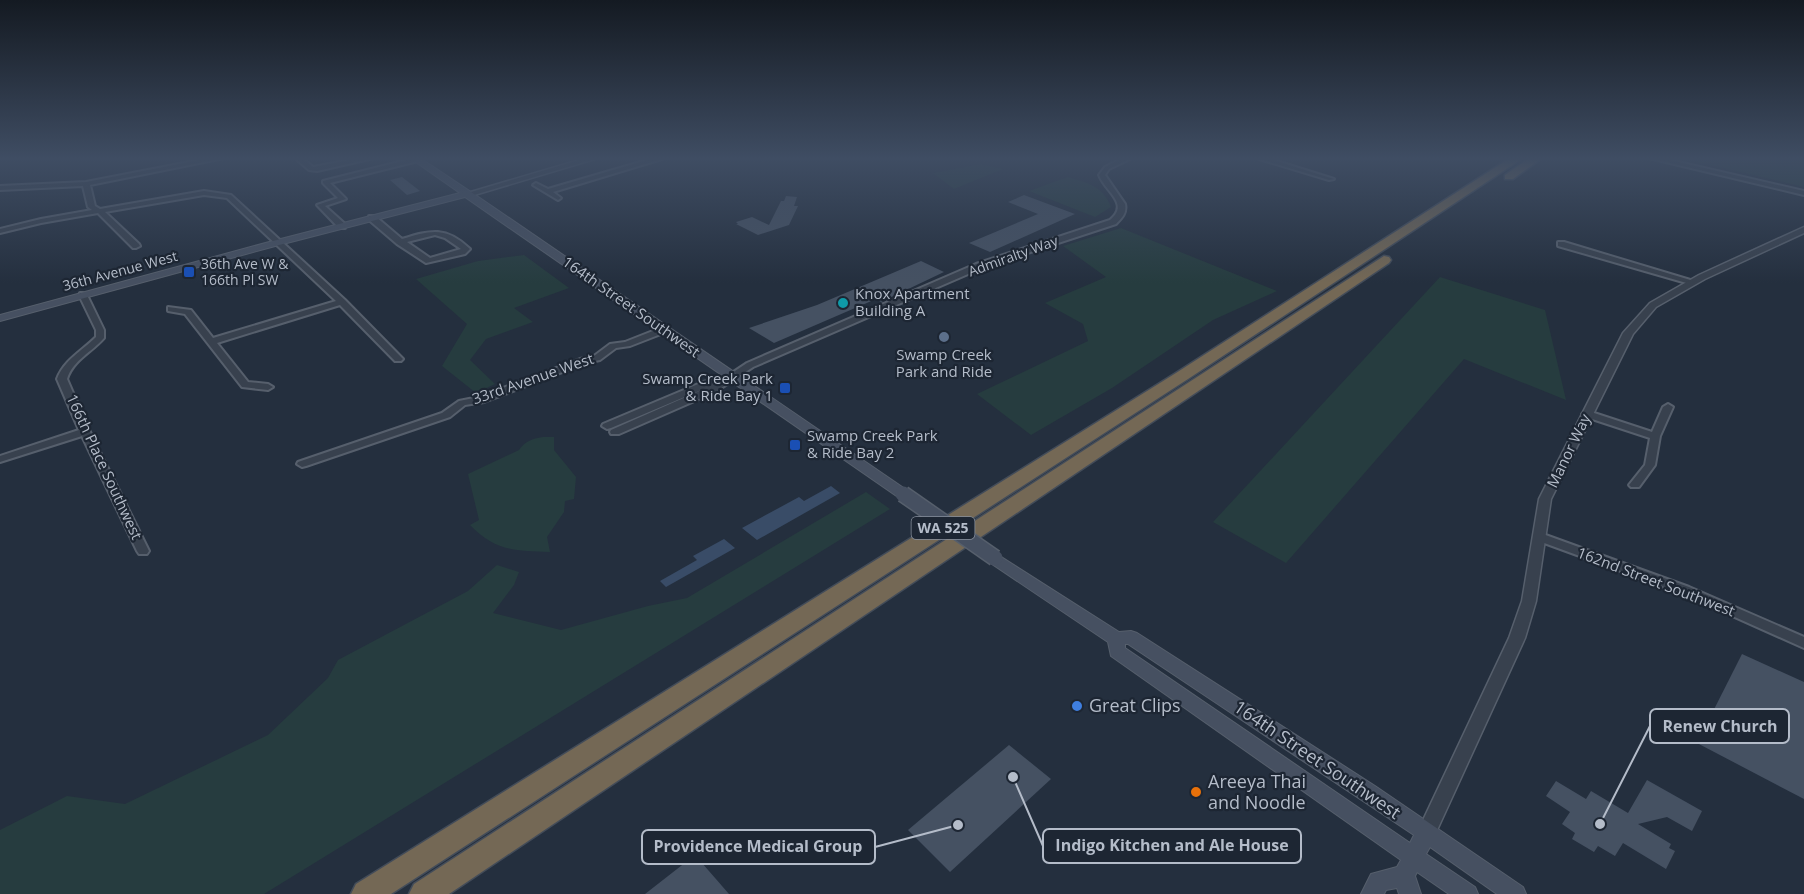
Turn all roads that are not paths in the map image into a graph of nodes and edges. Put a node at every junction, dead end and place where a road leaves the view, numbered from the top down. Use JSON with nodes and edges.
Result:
{"nodes":[{"id":1,"x":90,"y":200,"type":"edge"},
{"id":2,"x":168,"y":200,"type":"edge"},
{"id":3,"x":233,"y":200,"type":"edge"},
{"id":4,"x":340,"y":200,"type":"edge"},
{"id":5,"x":445,"y":200,"type":"edge"},
{"id":6,"x":476,"y":200,"type":"edge"},
{"id":7,"x":1120,"y":200,"type":"edge"},
{"id":8,"x":1454,"y":200,"type":"edge"},
{"id":9,"x":1474,"y":200,"type":"edge"},
{"id":10,"x":101,"y":212,"type":"junction"},
{"id":11,"x":372,"y":218,"type":"junction"},
{"id":12,"x":342,"y":226,"type":"junction"},
{"id":13,"x":1804,"y":230,"type":"edge"},
{"id":14,"x":0,"y":231,"type":"edge"},
{"id":15,"x":400,"y":242,"type":"junction"},
{"id":16,"x":276,"y":243,"type":"junction"},
{"id":17,"x":1561,"y":244,"type":"dead end"},
{"id":18,"x":136,"y":246,"type":"dead end"},
{"id":19,"x":1693,"y":282,"type":"junction"},
{"id":20,"x":83,"y":295,"type":"junction"},
{"id":21,"x":342,"y":302,"type":"junction"},
{"id":22,"x":171,"y":309,"type":"dead end"},
{"id":23,"x":0,"y":318,"type":"edge"},
{"id":24,"x":663,"y":330,"type":"junction"},
{"id":25,"x":211,"y":342,"type":"junction"},
{"id":26,"x":398,"y":359,"type":"dead end"},
{"id":27,"x":732,"y":377,"type":"junction"},
{"id":28,"x":268,"y":387,"type":"dead end"},
{"id":29,"x":1668,"y":407,"type":"dead end"},
{"id":30,"x":1587,"y":414,"type":"junction"},
{"id":31,"x":611,"y":429,"type":"dead end"},
{"id":32,"x":85,"y":432,"type":"junction"},
{"id":33,"x":1655,"y":436,"type":"junction"},
{"id":34,"x":0,"y":459,"type":"edge"},
{"id":35,"x":302,"y":464,"type":"dead end"},
{"id":36,"x":1635,"y":485,"type":"dead end"},
{"id":37,"x":1540,"y":537,"type":"junction"},
{"id":38,"x":143,"y":551,"type":"dead end"},
{"id":39,"x":1116,"y":639,"type":"junction"},
{"id":40,"x":1804,"y":643,"type":"edge"},
{"id":41,"x":1426,"y":833,"type":"junction"},
{"id":42,"x":1413,"y":855,"type":"junction"},
{"id":43,"x":1407,"y":885,"type":"edge"},
{"id":44,"x":366,"y":894,"type":"edge"},
{"id":45,"x":424,"y":894,"type":"edge"},
{"id":46,"x":1372,"y":894,"type":"edge"},
{"id":47,"x":1467,"y":894,"type":"edge"},
{"id":48,"x":1515,"y":894,"type":"edge"}],
"edges":[{"from":1,"to":10,"type":"street"},
{"from":2,"to":10,"type":"street"},
{"from":3,"to":16,"type":"street"},
{"from":4,"to":12,"type":"street"},
{"from":5,"to":11,"type":"main road","name":"36th Avenue West"},
{"from":6,"to":24,"type":"main road","name":"164th Street Southwest"},
{"from":7,"to":27,"type":"street","name":"Admiralty Way"},
{"from":8,"to":44,"type":"highway","number":"WA 525"},
{"from":9,"to":45,"type":"highway","number":"WA 525"},
{"from":10,"to":14,"type":"street"},
{"from":10,"to":18,"type":"street"},
{"from":11,"to":12,"type":"main road","name":"36th Avenue West"},
{"from":11,"to":15,"type":"street"},
{"from":12,"to":16,"type":"main road","name":"36th Avenue West"},
{"from":13,"to":19,"type":"street","name":"Manor Way"},
{"from":15,"to":15,"type":"street"},
{"from":16,"to":20,"type":"main road","name":"36th Avenue West"},
{"from":16,"to":21,"type":"street"},
{"from":17,"to":19,"type":"street"},
{"from":19,"to":30,"type":"street","name":"Manor Way"},
{"from":20,"to":23,"type":"main road","name":"36th Avenue West"},
{"from":20,"to":32,"type":"street","name":"166th Place Southwest"},
{"from":21,"to":25,"type":"street"},
{"from":21,"to":26,"type":"street"},
{"from":22,"to":25,"type":"street"},
{"from":24,"to":27,"type":"main road","name":"164th Street Southwest"},
{"from":24,"to":35,"type":"street","name":"33rd Avenue West"},
{"from":25,"to":28,"type":"street"},
{"from":27,"to":31,"type":"street"},
{"from":27,"to":39,"type":"main road","name":"164th Street Southwest","bridge":true},
{"from":29,"to":33,"type":"street"},
{"from":30,"to":33,"type":"street"},
{"from":30,"to":37,"type":"street","name":"Manor Way"},
{"from":32,"to":34,"type":"street"},
{"from":32,"to":38,"type":"street","name":"166th Place Southwest"},
{"from":33,"to":36,"type":"street"},
{"from":37,"to":40,"type":"street","name":"162nd Street Southwest"},
{"from":37,"to":41,"type":"street","name":"Manor Way"},
{"from":39,"to":41,"type":"main road","name":"164th Street Southwest"},
{"from":39,"to":42,"type":"main road","name":"164th Street Southwest"},
{"from":41,"to":42,"type":"main road"},
{"from":41,"to":48,"type":"main road","name":"164th Street Southwest"},
{"from":42,"to":43,"type":"main road"},
{"from":42,"to":47,"type":"main road","name":"164th Street Southwest"},
{"from":43,"to":46,"type":"main road"}]}
